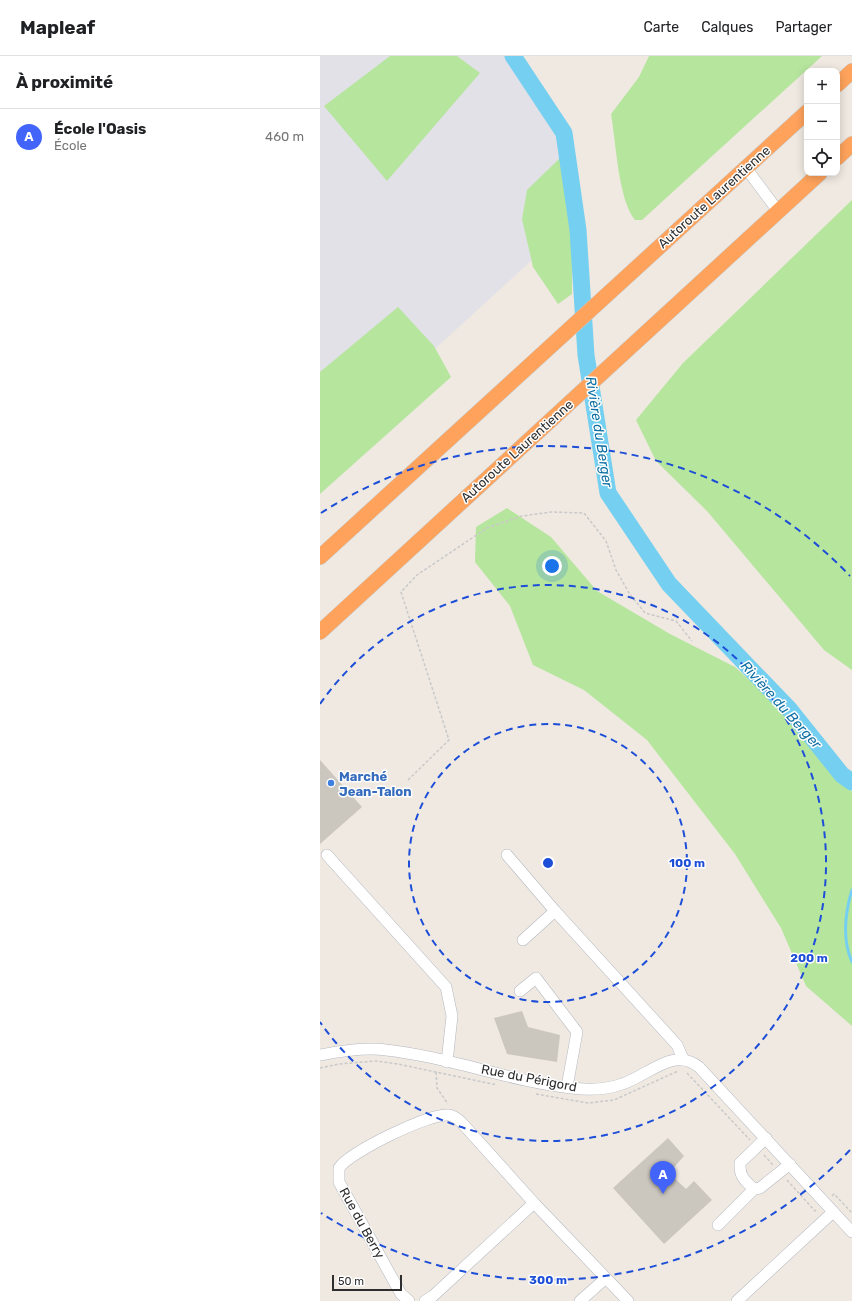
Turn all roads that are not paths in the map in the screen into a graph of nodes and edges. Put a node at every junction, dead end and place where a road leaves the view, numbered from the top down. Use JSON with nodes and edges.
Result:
{"nodes":[{"id":1,"x":852,"y":71,"type":"edge"},
{"id":2,"x":840,"y":82,"type":"edge"},
{"id":3,"x":804,"y":115,"type":"edge"},
{"id":4,"x":852,"y":144,"type":"edge"},
{"id":5,"x":840,"y":155,"type":"edge"},
{"id":6,"x":746,"y":168,"type":"junction"},
{"id":7,"x":817,"y":176,"type":"edge"},
{"id":8,"x":778,"y":211,"type":"junction"},
{"id":9,"x":320,"y":557,"type":"edge"},
{"id":10,"x":320,"y":632,"type":"edge"},
{"id":11,"x":327,"y":855,"type":"dead end"},
{"id":12,"x":507,"y":855,"type":"dead end"},
{"id":13,"x":555,"y":911,"type":"junction"},
{"id":14,"x":523,"y":940,"type":"dead end"},
{"id":15,"x":520,"y":991,"type":"dead end"},
{"id":16,"x":320,"y":1055,"type":"edge"},
{"id":17,"x":683,"y":1059,"type":"junction"},
{"id":18,"x":447,"y":1062,"type":"junction"},
{"id":19,"x":568,"y":1087,"type":"junction"},
{"id":20,"x":766,"y":1138,"type":"junction"},
{"id":21,"x":790,"y":1164,"type":"junction"},
{"id":22,"x":754,"y":1190,"type":"junction"},
{"id":23,"x":534,"y":1203,"type":"junction"},
{"id":24,"x":833,"y":1212,"type":"junction"},
{"id":25,"x":718,"y":1225,"type":"dead end"},
{"id":26,"x":852,"y":1232,"type":"edge"},
{"id":27,"x":606,"y":1278,"type":"junction"},
{"id":28,"x":409,"y":1301,"type":"edge"},
{"id":29,"x":425,"y":1301,"type":"edge"},
{"id":30,"x":580,"y":1301,"type":"edge"},
{"id":31,"x":628,"y":1301,"type":"edge"},
{"id":32,"x":738,"y":1301,"type":"edge"}],
"edges":[{"from":1,"to":2,"type":"highway"},
{"from":3,"to":6,"type":"highway","name":"Autoroute Laurentienne"},
{"from":4,"to":5,"type":"highway"},
{"from":6,"to":8,"type":"street"},
{"from":6,"to":9,"type":"highway","name":"Autoroute Laurentienne"},
{"from":7,"to":8,"type":"highway","name":"Autoroute Laurentienne"},
{"from":8,"to":10,"type":"highway","name":"Autoroute Laurentienne"},
{"from":11,"to":18,"type":"street"},
{"from":12,"to":13,"type":"street"},
{"from":13,"to":14,"type":"street"},
{"from":13,"to":17,"type":"street"},
{"from":15,"to":19,"type":"street"},
{"from":16,"to":18,"type":"street","name":"Rue du Périgord"},
{"from":17,"to":19,"type":"street","name":"Rue du Périgord"},
{"from":17,"to":20,"type":"street"},
{"from":18,"to":19,"type":"street","name":"Rue du Périgord"},
{"from":20,"to":21,"type":"street"},
{"from":20,"to":22,"type":"street"},
{"from":21,"to":22,"type":"street"},
{"from":21,"to":24,"type":"street"},
{"from":22,"to":25,"type":"street"},
{"from":23,"to":27,"type":"street"},
{"from":23,"to":28,"type":"street","name":"Rue du Berry"},
{"from":23,"to":29,"type":"street"},
{"from":24,"to":26,"type":"street"},
{"from":24,"to":32,"type":"street"},
{"from":27,"to":30,"type":"street"},
{"from":27,"to":31,"type":"street"}]}
